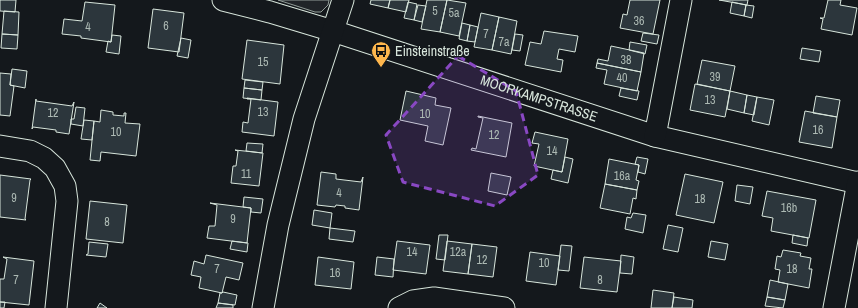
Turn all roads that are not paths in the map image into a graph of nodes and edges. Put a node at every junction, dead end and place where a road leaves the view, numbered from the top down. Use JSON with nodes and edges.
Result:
{"nodes":[{"id":1,"x":223,"y":0,"type":"edge"},
{"id":2,"x":343,"y":0,"type":"edge"},
{"id":3,"x":681,"y":0,"type":"edge"},
{"id":4,"x":333,"y":31,"type":"junction"},
{"id":5,"x":655,"y":136,"type":"junction"},
{"id":6,"x":0,"y":146,"type":"edge"},
{"id":7,"x":858,"y":182,"type":"edge"},
{"id":8,"x":56,"y":308,"type":"edge"},
{"id":9,"x":262,"y":308,"type":"edge"},
{"id":10,"x":399,"y":308,"type":"edge"},
{"id":11,"x":504,"y":308,"type":"edge"},
{"id":12,"x":834,"y":308,"type":"edge"}],
"edges":[{"from":1,"to":4,"type":"street","name":"MOORKAMPSTRASSE"},
{"from":2,"to":4,"type":"street"},
{"from":3,"to":5,"type":"street"},
{"from":4,"to":5,"type":"street","name":"MOORKAMPSTRASSE"},
{"from":4,"to":9,"type":"street"},
{"from":5,"to":7,"type":"street","name":"MOORKAMPSTRASSE"},
{"from":6,"to":8,"type":"street"},
{"from":7,"to":12,"type":"street"},
{"from":10,"to":11,"type":"street"}]}
